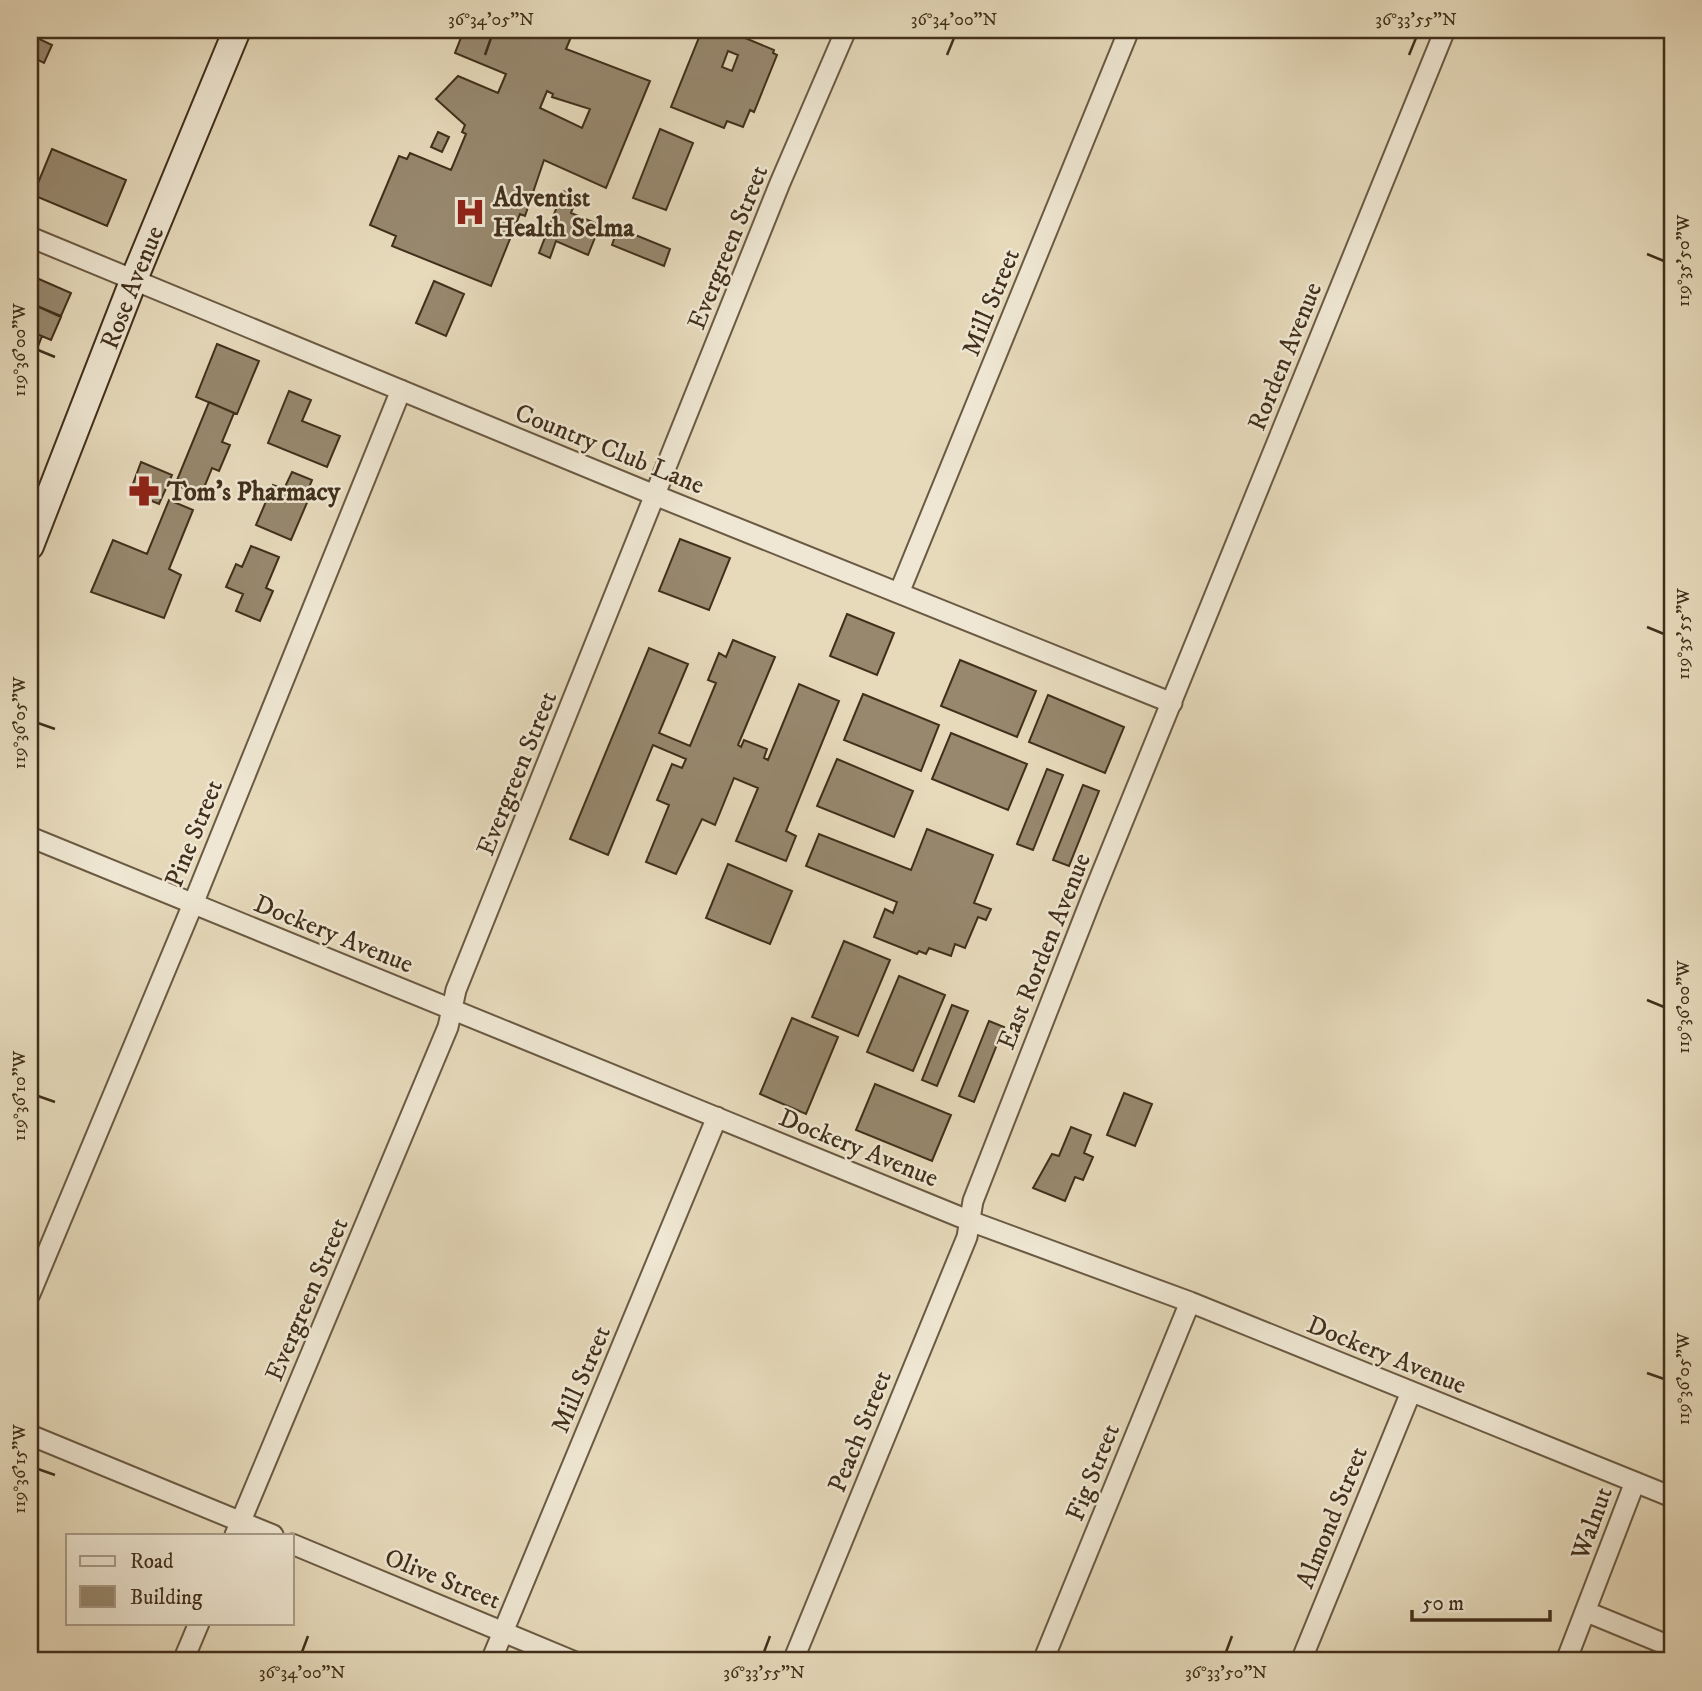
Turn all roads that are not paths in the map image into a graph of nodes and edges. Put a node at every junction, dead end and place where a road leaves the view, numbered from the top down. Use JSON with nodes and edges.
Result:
{"nodes":[{"id":1,"x":237,"y":30,"type":"edge"},
{"id":2,"x":846,"y":30,"type":"edge"},
{"id":3,"x":1129,"y":30,"type":"edge"},
{"id":4,"x":1445,"y":30,"type":"edge"},
{"id":5,"x":30,"y":237,"type":"edge"},
{"id":6,"x":134,"y":279,"type":"junction"},
{"id":7,"x":401,"y":390,"type":"junction"},
{"id":8,"x":657,"y":496,"type":"junction"},
{"id":9,"x":30,"y":546,"type":"edge"},
{"id":10,"x":899,"y":593,"type":"junction"},
{"id":11,"x":1172,"y":703,"type":"junction"},
{"id":12,"x":30,"y":837,"type":"edge"},
{"id":13,"x":193,"y":904,"type":"junction"},
{"id":14,"x":452,"y":1009,"type":"junction"},
{"id":15,"x":717,"y":1117,"type":"junction"},
{"id":16,"x":970,"y":1221,"type":"junction"},
{"id":17,"x":30,"y":1294,"type":"edge"},
{"id":18,"x":1190,"y":1303,"type":"junction"},
{"id":19,"x":1410,"y":1392,"type":"junction"},
{"id":20,"x":30,"y":1435,"type":"edge"},
{"id":21,"x":1635,"y":1482,"type":"junction"},
{"id":22,"x":1672,"y":1497,"type":"edge"},
{"id":23,"x":238,"y":1529,"type":"edge"},
{"id":24,"x":267,"y":1534,"type":"edge"},
{"id":25,"x":294,"y":1545,"type":"edge"},
{"id":26,"x":1587,"y":1612,"type":"junction"},
{"id":27,"x":199,"y":1624,"type":"edge"},
{"id":28,"x":503,"y":1632,"type":"junction"},
{"id":29,"x":1672,"y":1647,"type":"edge"},
{"id":30,"x":183,"y":1661,"type":"edge"},
{"id":31,"x":491,"y":1661,"type":"edge"},
{"id":32,"x":573,"y":1661,"type":"edge"},
{"id":33,"x":793,"y":1661,"type":"edge"},
{"id":34,"x":1043,"y":1661,"type":"edge"},
{"id":35,"x":1301,"y":1661,"type":"edge"},
{"id":36,"x":1566,"y":1661,"type":"edge"}],
"edges":[{"from":1,"to":6,"type":"street","name":"Rose Avenue"},
{"from":2,"to":8,"type":"street","name":"Evergreen Street"},
{"from":3,"to":10,"type":"street","name":"Mill Street"},
{"from":4,"to":11,"type":"street","name":"Rorden Avenue"},
{"from":5,"to":6,"type":"street","name":"Country Club Lane"},
{"from":6,"to":7,"type":"street","name":"Country Club Lane"},
{"from":6,"to":9,"type":"street","name":"Rose Avenue"},
{"from":7,"to":8,"type":"street","name":"Country Club Lane"},
{"from":7,"to":13,"type":"street","name":"Pine Street"},
{"from":8,"to":10,"type":"street","name":"Country Club Lane"},
{"from":8,"to":14,"type":"street","name":"Evergreen Street"},
{"from":10,"to":11,"type":"street","name":"Country Club Lane"},
{"from":11,"to":16,"type":"street","name":"East Rorden Avenue"},
{"from":12,"to":13,"type":"street","name":"Dockery Avenue"},
{"from":13,"to":14,"type":"street","name":"Dockery Avenue"},
{"from":13,"to":17,"type":"street","name":"Pine Street"},
{"from":14,"to":15,"type":"street","name":"Dockery Avenue"},
{"from":14,"to":23,"type":"street","name":"Evergreen Street"},
{"from":15,"to":16,"type":"street","name":"Dockery Avenue"},
{"from":15,"to":28,"type":"street","name":"Mill Street"},
{"from":16,"to":18,"type":"street","name":"Dockery Avenue"},
{"from":16,"to":33,"type":"street","name":"Peach Street"},
{"from":18,"to":19,"type":"street","name":"Dockery Avenue"},
{"from":18,"to":34,"type":"street","name":"Fig Street"},
{"from":19,"to":21,"type":"street","name":"Dockery Avenue"},
{"from":19,"to":35,"type":"street","name":"Almond Street"},
{"from":20,"to":23,"type":"street"},
{"from":21,"to":22,"type":"street","name":"Dockery Avenue"},
{"from":21,"to":26,"type":"street","name":"Walnut"},
{"from":23,"to":24,"type":"street"},
{"from":25,"to":28,"type":"street","name":"Olive Street"},
{"from":26,"to":29,"type":"street"},
{"from":26,"to":36,"type":"street","name":"Walnut"},
{"from":27,"to":30,"type":"street"},
{"from":28,"to":31,"type":"street","name":"Mill Street"},
{"from":28,"to":32,"type":"street","name":"Olive Street"}]}
